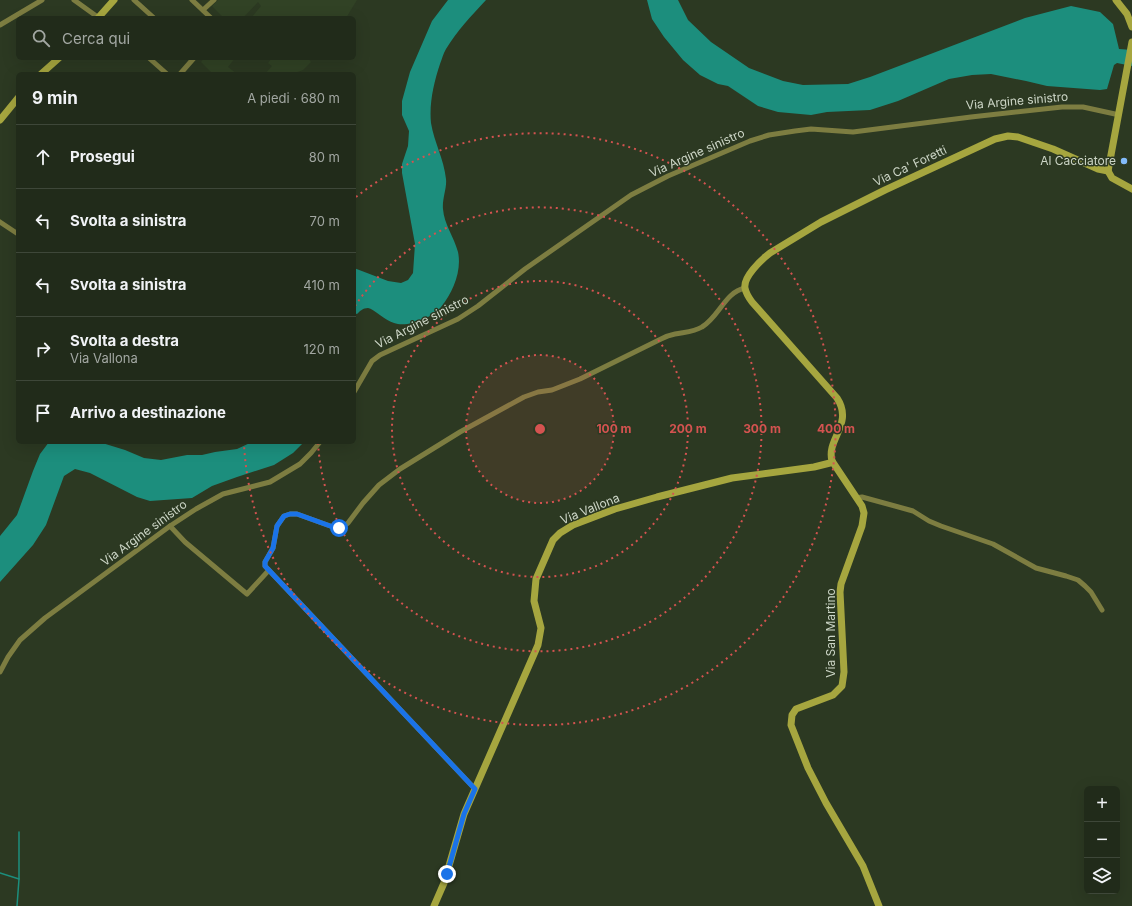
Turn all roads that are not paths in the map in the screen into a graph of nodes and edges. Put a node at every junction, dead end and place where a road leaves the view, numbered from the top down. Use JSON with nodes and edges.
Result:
{"nodes":[{"id":1,"x":42,"y":0,"type":"edge"},
{"id":2,"x":74,"y":0,"type":"edge"},
{"id":3,"x":114,"y":0,"type":"edge"},
{"id":4,"x":134,"y":0,"type":"edge"},
{"id":5,"x":192,"y":0,"type":"edge"},
{"id":6,"x":214,"y":0,"type":"edge"},
{"id":7,"x":1116,"y":0,"type":"edge"},
{"id":8,"x":203,"y":10,"type":"junction"},
{"id":9,"x":96,"y":16,"type":"edge"},
{"id":10,"x":101,"y":16,"type":"edge"},
{"id":11,"x":152,"y":16,"type":"edge"},
{"id":12,"x":209,"y":16,"type":"edge"},
{"id":13,"x":0,"y":25,"type":"edge"},
{"id":14,"x":1132,"y":27,"type":"edge"},
{"id":15,"x":1132,"y":44,"type":"edge"},
{"id":16,"x":57,"y":60,"type":"edge"},
{"id":17,"x":151,"y":60,"type":"edge"},
{"id":18,"x":192,"y":60,"type":"edge"},
{"id":19,"x":43,"y":72,"type":"edge"},
{"id":20,"x":166,"y":72,"type":"edge"},
{"id":21,"x":182,"y":72,"type":"edge"},
{"id":22,"x":16,"y":100,"type":"edge"},
{"id":23,"x":1115,"y":114,"type":"dead end"},
{"id":24,"x":1,"y":116,"type":"edge"},
{"id":25,"x":1108,"y":171,"type":"junction"},
{"id":26,"x":1132,"y":189,"type":"edge"},
{"id":27,"x":0,"y":222,"type":"edge"},
{"id":28,"x":16,"y":233,"type":"edge"},
{"id":29,"x":745,"y":288,"type":"junction"},
{"id":30,"x":356,"y":389,"type":"edge"},
{"id":31,"x":318,"y":444,"type":"edge"},
{"id":32,"x":832,"y":461,"type":"junction"},
{"id":33,"x":856,"y":498,"type":"junction"},
{"id":34,"x":170,"y":526,"type":"junction"},
{"id":35,"x":269,"y":570,"type":"junction"},
{"id":36,"x":1102,"y":610,"type":"dead end"},
{"id":37,"x":0,"y":672,"type":"edge"},
{"id":38,"x":475,"y":789,"type":"junction"},
{"id":39,"x":434,"y":906,"type":"edge"},
{"id":40,"x":879,"y":906,"type":"edge"}],
"edges":[{"from":1,"to":13,"type":"street"},
{"from":2,"to":9,"type":"street"},
{"from":3,"to":10,"type":"street"},
{"from":4,"to":11,"type":"street"},
{"from":5,"to":8,"type":"street"},
{"from":6,"to":8,"type":"street"},
{"from":7,"to":14,"type":"street"},
{"from":8,"to":12,"type":"street"},
{"from":15,"to":25,"type":"street"},
{"from":16,"to":19,"type":"street"},
{"from":17,"to":20,"type":"street"},
{"from":18,"to":21,"type":"street"},
{"from":22,"to":24,"type":"street"},
{"from":23,"to":30,"type":"street","name":"Via Argine sinistro"},
{"from":25,"to":26,"type":"street"},
{"from":25,"to":29,"type":"street","name":"Via Ca' Foretti"},
{"from":27,"to":28,"type":"street"},
{"from":29,"to":32,"type":"street"},
{"from":29,"to":35,"type":"street"},
{"from":31,"to":34,"type":"street","name":"Via Argine sinistro"},
{"from":32,"to":33,"type":"street","name":"Via San Martino"},
{"from":32,"to":38,"type":"street","name":"Via Vallona"},
{"from":33,"to":36,"type":"street"},
{"from":33,"to":40,"type":"street","name":"Via San Martino"},
{"from":34,"to":35,"type":"street"},
{"from":34,"to":37,"type":"street","name":"Via Argine sinistro"},
{"from":35,"to":38,"type":"street"},
{"from":38,"to":39,"type":"street","name":"Via Vallona"}]}
